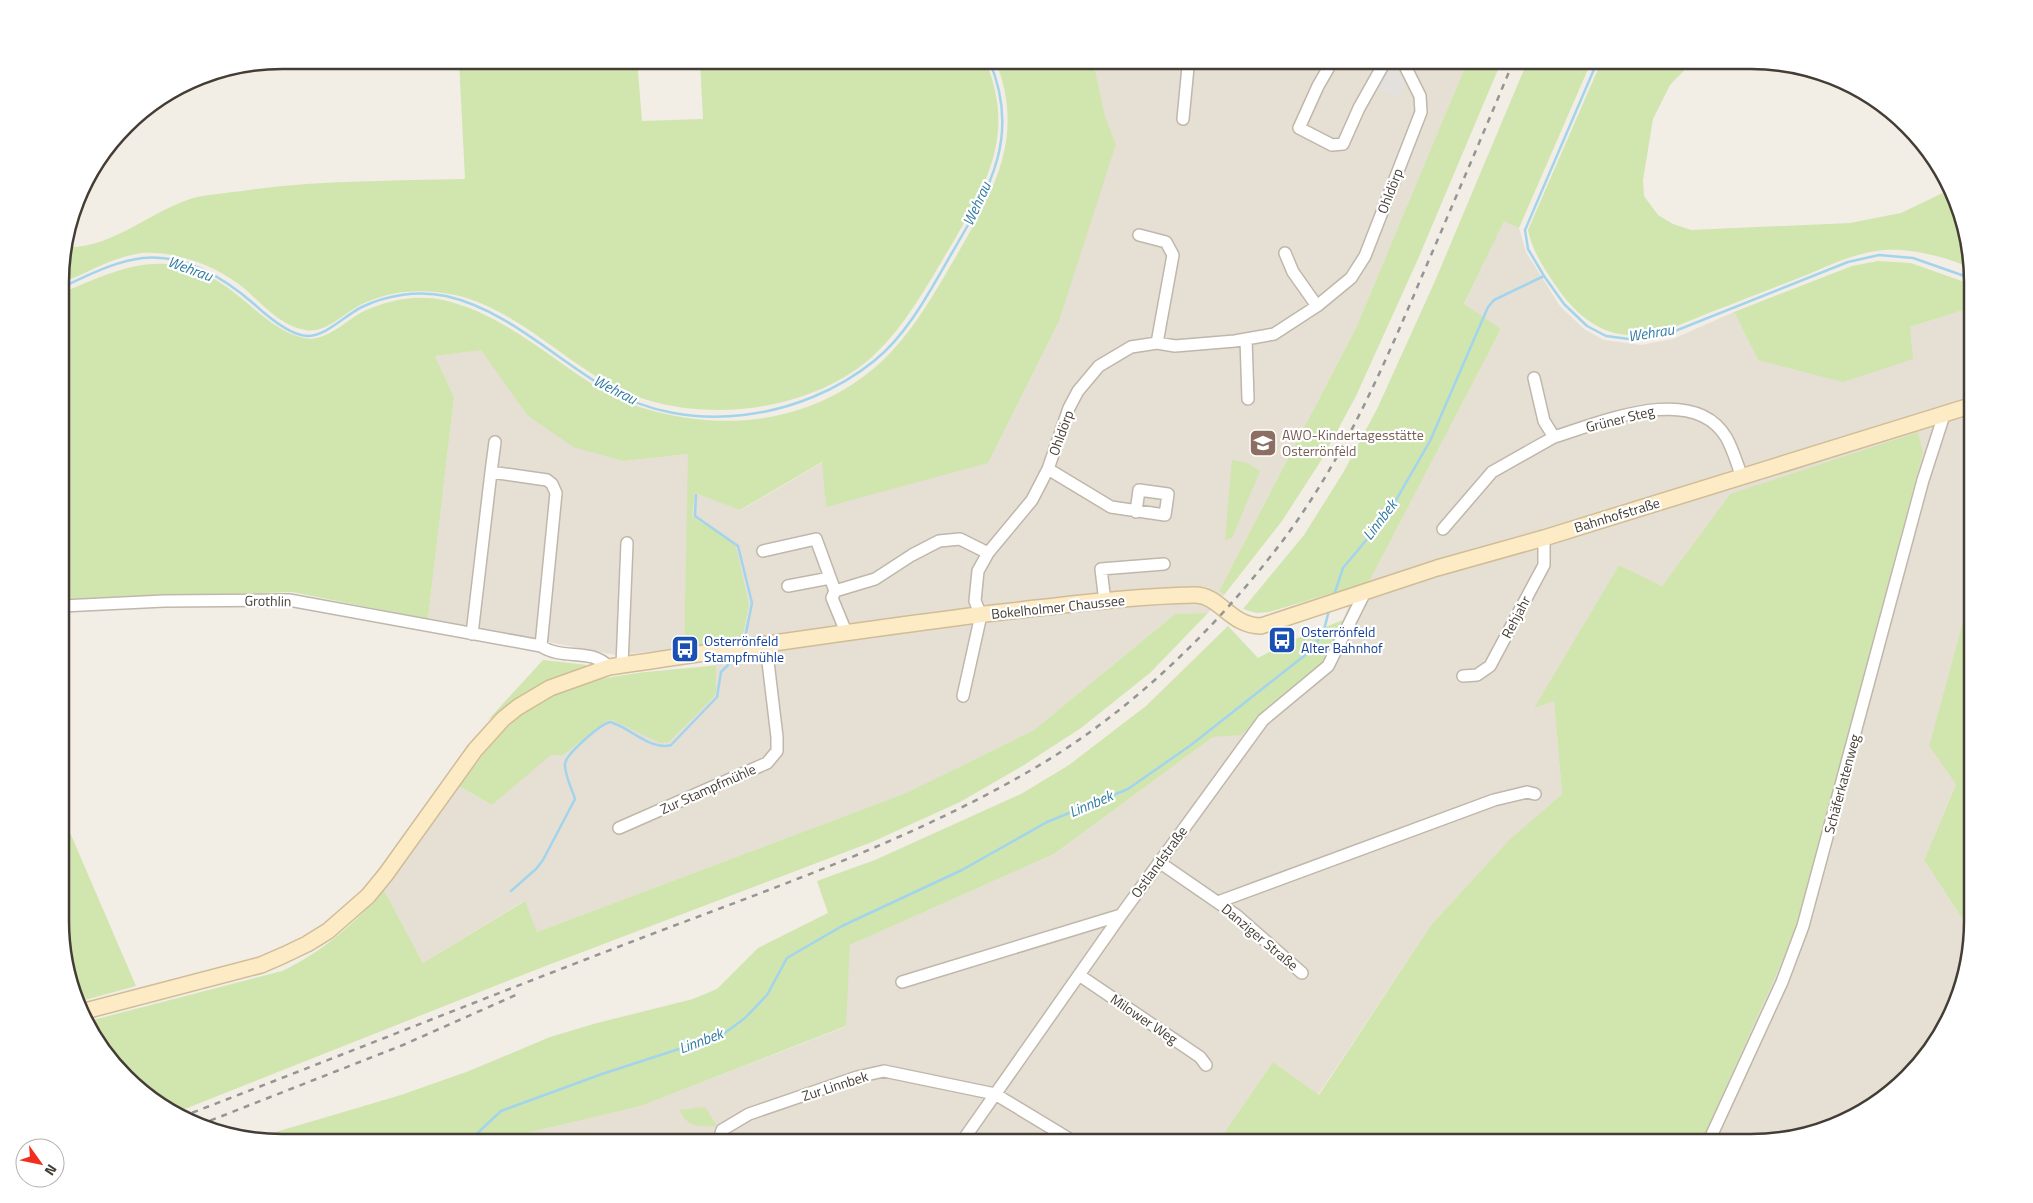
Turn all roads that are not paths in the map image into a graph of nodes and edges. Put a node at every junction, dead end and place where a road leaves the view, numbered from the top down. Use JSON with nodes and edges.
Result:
{"nodes":[{"id":1,"x":1188,"y":69,"type":"edge"},
{"id":2,"x":1328,"y":69,"type":"edge"},
{"id":3,"x":1381,"y":69,"type":"edge"},
{"id":4,"x":1406,"y":69,"type":"edge"},
{"id":5,"x":1183,"y":119,"type":"dead end"},
{"id":6,"x":1139,"y":235,"type":"dead end"},
{"id":7,"x":1285,"y":253,"type":"dead end"},
{"id":8,"x":1316,"y":306,"type":"junction"},
{"id":9,"x":1246,"y":339,"type":"junction"},
{"id":10,"x":1157,"y":343,"type":"junction"},
{"id":11,"x":1534,"y":378,"type":"dead end"},
{"id":12,"x":1248,"y":398,"type":"dead end"},
{"id":13,"x":1964,"y":408,"type":"edge"},
{"id":14,"x":1944,"y":415,"type":"junction"},
{"id":15,"x":1554,"y":437,"type":"junction"},
{"id":16,"x":495,"y":442,"type":"dead end"},
{"id":17,"x":1048,"y":469,"type":"junction"},
{"id":18,"x":491,"y":472,"type":"junction"},
{"id":19,"x":1742,"y":477,"type":"junction"},
{"id":20,"x":1136,"y":512,"type":"dead end"},
{"id":21,"x":1442,"y":529,"type":"dead end"},
{"id":22,"x":1544,"y":538,"type":"junction"},
{"id":23,"x":627,"y":543,"type":"dead end"},
{"id":24,"x":763,"y":551,"type":"dead end"},
{"id":25,"x":988,"y":553,"type":"junction"},
{"id":26,"x":1164,"y":564,"type":"dead end"},
{"id":27,"x":830,"y":578,"type":"junction"},
{"id":28,"x":788,"y":586,"type":"dead end"},
{"id":29,"x":835,"y":591,"type":"junction"},
{"id":30,"x":1365,"y":592,"type":"junction"},
{"id":31,"x":1105,"y":602,"type":"junction"},
{"id":32,"x":69,"y":606,"type":"edge"},
{"id":33,"x":981,"y":615,"type":"junction"},
{"id":34,"x":1261,"y":626,"type":"joint"},
{"id":35,"x":846,"y":632,"type":"junction"},
{"id":36,"x":472,"y":634,"type":"junction"},
{"id":37,"x":766,"y":645,"type":"junction"},
{"id":38,"x":541,"y":646,"type":"junction"},
{"id":39,"x":621,"y":666,"type":"junction"},
{"id":40,"x":1463,"y":676,"type":"dead end"},
{"id":41,"x":963,"y":696,"type":"dead end"},
{"id":42,"x":1531,"y":793,"type":"dead end"},
{"id":43,"x":619,"y":828,"type":"dead end"},
{"id":44,"x":1158,"y":862,"type":"junction"},
{"id":45,"x":1218,"y":902,"type":"junction"},
{"id":46,"x":1121,"y":915,"type":"junction"},
{"id":47,"x":1302,"y":973,"type":"dead end"},
{"id":48,"x":1079,"y":975,"type":"junction"},
{"id":49,"x":902,"y":982,"type":"dead end"},
{"id":50,"x":89,"y":1010,"type":"edge"},
{"id":51,"x":1206,"y":1065,"type":"dead end"},
{"id":52,"x":995,"y":1094,"type":"junction"},
{"id":53,"x":721,"y":1134,"type":"edge"},
{"id":54,"x":967,"y":1134,"type":"edge"},
{"id":55,"x":1061,"y":1134,"type":"edge"},
{"id":56,"x":1712,"y":1134,"type":"edge"}],
"edges":[{"from":1,"to":5,"type":"street"},
{"from":2,"to":3,"type":"street"},
{"from":4,"to":8,"type":"street","name":"Ohldörp"},
{"from":6,"to":10,"type":"street"},
{"from":7,"to":8,"type":"street"},
{"from":8,"to":9,"type":"street","name":"Ohldörp"},
{"from":9,"to":10,"type":"street","name":"Ohldörp"},
{"from":9,"to":12,"type":"street"},
{"from":10,"to":17,"type":"street","name":"Ohldörp"},
{"from":11,"to":15,"type":"street"},
{"from":13,"to":14,"type":"main road","name":"Bahnhofstraße"},
{"from":14,"to":19,"type":"main road","name":"Bahnhofstraße"},
{"from":14,"to":56,"type":"street","name":"Schäferkatenweg"},
{"from":15,"to":19,"type":"street","name":"Grüner Steg"},
{"from":15,"to":21,"type":"street","name":"Grüner Steg"},
{"from":16,"to":18,"type":"street"},
{"from":17,"to":20,"type":"street"},
{"from":17,"to":25,"type":"street","name":"Ohldörp"},
{"from":18,"to":36,"type":"street"},
{"from":18,"to":38,"type":"street"},
{"from":19,"to":22,"type":"main road","name":"Bahnhofstraße"},
{"from":22,"to":30,"type":"main road","name":"Bahnhofstraße"},
{"from":22,"to":40,"type":"street","name":"Rehjahr"},
{"from":23,"to":39,"type":"street"},
{"from":24,"to":27,"type":"street"},
{"from":25,"to":29,"type":"street"},
{"from":25,"to":33,"type":"street","name":"Ohldörp"},
{"from":26,"to":31,"type":"street"},
{"from":27,"to":28,"type":"street"},
{"from":27,"to":29,"type":"street"},
{"from":29,"to":35,"type":"street"},
{"from":30,"to":34,"type":"main road","name":"Bahnhofstraße"},
{"from":30,"to":44,"type":"street","name":"Ostlandstraße"},
{"from":31,"to":33,"type":"main road","name":"Bokelholmer Chaussee"},
{"from":31,"to":34,"type":"main road","name":"Bokelholmer Chaussee"},
{"from":32,"to":36,"type":"street","name":"Grothlin"},
{"from":33,"to":35,"type":"main road","name":"Bokelholmer Chaussee"},
{"from":33,"to":41,"type":"street"},
{"from":35,"to":37,"type":"main road","name":"Bokelholmer Chaussee"},
{"from":36,"to":38,"type":"street","name":"Grothlin"},
{"from":37,"to":39,"type":"main road","name":"Bokelholmer Chaussee"},
{"from":37,"to":43,"type":"street","name":"Zur Stampfmühle"},
{"from":38,"to":39,"type":"street","name":"Grothlin"},
{"from":39,"to":50,"type":"main road","name":"Bokelholmer Chaussee"},
{"from":42,"to":45,"type":"street"},
{"from":44,"to":45,"type":"street","name":"Danziger Straße"},
{"from":44,"to":46,"type":"street","name":"Ostlandstraße"},
{"from":45,"to":47,"type":"street","name":"Danziger Straße"},
{"from":46,"to":48,"type":"street","name":"Ostlandstraße"},
{"from":46,"to":49,"type":"street"},
{"from":48,"to":51,"type":"street","name":"Milower Weg"},
{"from":48,"to":52,"type":"street","name":"Ostlandstraße"},
{"from":52,"to":53,"type":"street","name":"Zur Linnbek"},
{"from":52,"to":54,"type":"street","name":"Ostlandstraße"},
{"from":52,"to":55,"type":"street","name":"Zur Linnbek"}]}
